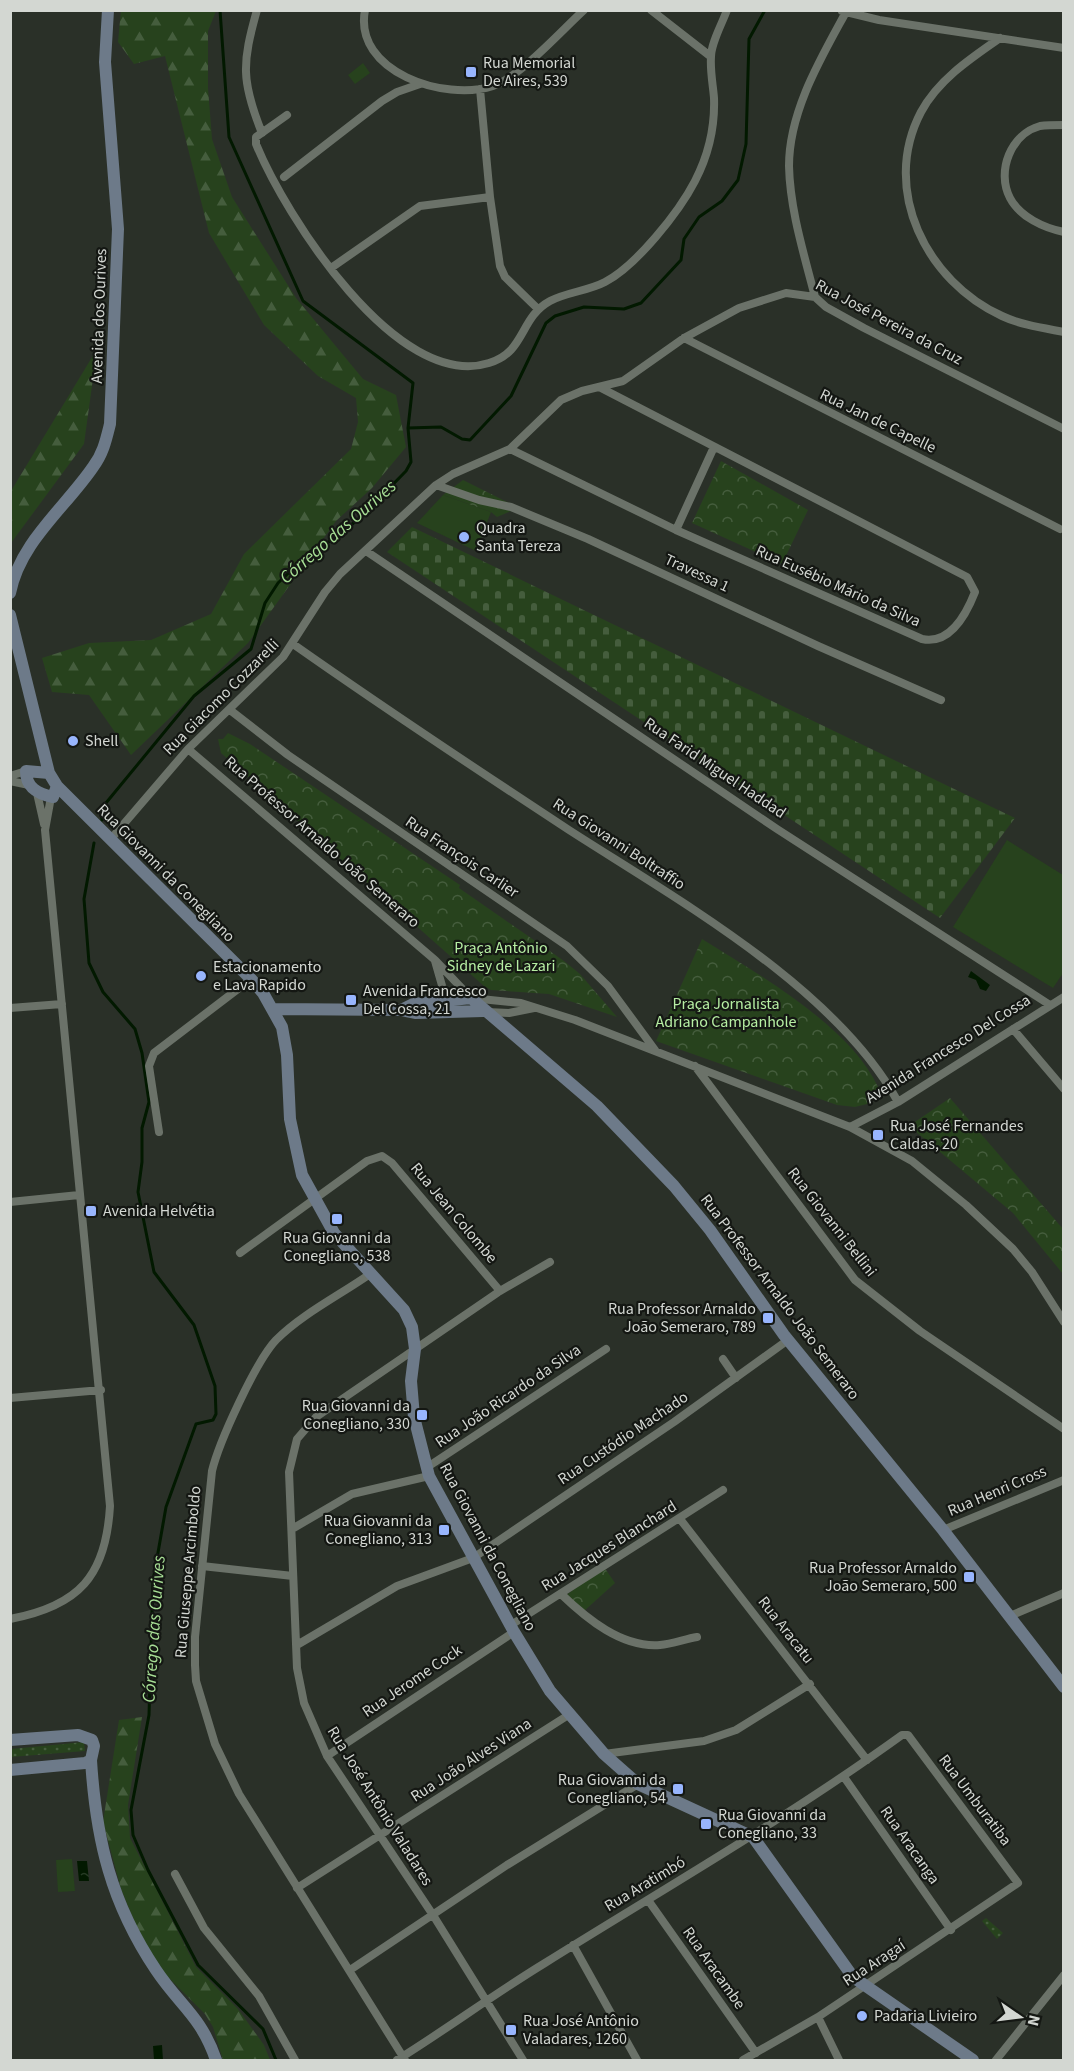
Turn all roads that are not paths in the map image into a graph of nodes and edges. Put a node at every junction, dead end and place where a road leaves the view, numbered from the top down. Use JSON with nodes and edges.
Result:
{"nodes":[{"id":1,"x":108,"y":10,"type":"edge"},
{"id":2,"x":257,"y":10,"type":"edge"},
{"id":3,"x":365,"y":10,"type":"edge"},
{"id":4,"x":584,"y":10,"type":"edge"},
{"id":5,"x":651,"y":10,"type":"edge"},
{"id":6,"x":727,"y":10,"type":"edge"},
{"id":7,"x":844,"y":11,"type":"edge"},
{"id":8,"x":1000,"y":38,"type":"junction"},
{"id":9,"x":1064,"y":48,"type":"edge"},
{"id":10,"x":711,"y":56,"type":"junction"},
{"id":11,"x":420,"y":84,"type":"junction"},
{"id":12,"x":480,"y":89,"type":"junction"},
{"id":13,"x":287,"y":115,"type":"dead end"},
{"id":14,"x":1064,"y":125,"type":"edge"},
{"id":15,"x":262,"y":133,"type":"junction"},
{"id":16,"x":284,"y":177,"type":"dead end"},
{"id":17,"x":490,"y":197,"type":"junction"},
{"id":18,"x":1064,"y":232,"type":"edge"},
{"id":19,"x":331,"y":268,"type":"junction"},
{"id":20,"x":815,"y":297,"type":"junction"},
{"id":21,"x":537,"y":308,"type":"junction"},
{"id":22,"x":1064,"y":332,"type":"edge"},
{"id":23,"x":684,"y":338,"type":"junction"},
{"id":24,"x":600,"y":388,"type":"junction"},
{"id":25,"x":1064,"y":429,"type":"edge"},
{"id":26,"x":714,"y":447,"type":"junction"},
{"id":27,"x":510,"y":449,"type":"junction"},
{"id":28,"x":453,"y":474,"type":"joint"},
{"id":29,"x":436,"y":485,"type":"junction"},
{"id":30,"x":1060,"y":529,"type":"dead end"},
{"id":31,"x":676,"y":530,"type":"junction"},
{"id":32,"x":366,"y":550,"type":"junction"},
{"id":33,"x":10,"y":593,"type":"edge"},
{"id":34,"x":10,"y":615,"type":"edge"},
{"id":35,"x":293,"y":645,"type":"junction"},
{"id":36,"x":941,"y":700,"type":"dead end"},
{"id":37,"x":230,"y":710,"type":"junction"},
{"id":38,"x":43,"y":741,"type":"junction"},
{"id":39,"x":188,"y":749,"type":"junction"},
{"id":40,"x":29,"y":771,"type":"junction"},
{"id":41,"x":49,"y":773,"type":"junction"},
{"id":42,"x":10,"y":776,"type":"edge"},
{"id":43,"x":10,"y":781,"type":"edge"},
{"id":44,"x":33,"y":789,"type":"junction"},
{"id":45,"x":55,"y":792,"type":"junction"},
{"id":46,"x":45,"y":830,"type":"junction"},
{"id":47,"x":110,"y":840,"type":"junction"},
{"id":48,"x":435,"y":960,"type":"junction"},
{"id":49,"x":251,"y":979,"type":"junction"},
{"id":50,"x":1064,"y":997,"type":"edge"},
{"id":51,"x":471,"y":998,"type":"junction"},
{"id":52,"x":444,"y":999,"type":"junction"},
{"id":53,"x":62,"y":1004,"type":"junction"},
{"id":54,"x":1050,"y":1005,"type":"junction"},
{"id":55,"x":10,"y":1008,"type":"edge"},
{"id":56,"x":537,"y":1008,"type":"junction"},
{"id":57,"x":273,"y":1009,"type":"junction"},
{"id":58,"x":401,"y":1010,"type":"junction"},
{"id":59,"x":454,"y":1011,"type":"junction"},
{"id":60,"x":483,"y":1011,"type":"junction"},
{"id":61,"x":1012,"y":1029,"type":"junction"},
{"id":62,"x":656,"y":1051,"type":"junction"},
{"id":63,"x":695,"y":1066,"type":"junction"},
{"id":64,"x":1064,"y":1089,"type":"edge"},
{"id":65,"x":898,"y":1102,"type":"junction"},
{"id":66,"x":850,"y":1127,"type":"junction"},
{"id":67,"x":159,"y":1132,"type":"dead end"},
{"id":68,"x":79,"y":1195,"type":"junction"},
{"id":69,"x":313,"y":1200,"type":"junction"},
{"id":70,"x":10,"y":1202,"type":"edge"},
{"id":71,"x":240,"y":1253,"type":"dead end"},
{"id":72,"x":550,"y":1262,"type":"dead end"},
{"id":73,"x":370,"y":1274,"type":"junction"},
{"id":74,"x":500,"y":1292,"type":"junction"},
{"id":75,"x":1064,"y":1322,"type":"edge"},
{"id":76,"x":788,"y":1340,"type":"junction"},
{"id":77,"x":415,"y":1349,"type":"junction"},
{"id":78,"x":606,"y":1349,"type":"dead end"},
{"id":79,"x":723,"y":1359,"type":"dead end"},
{"id":80,"x":736,"y":1378,"type":"junction"},
{"id":81,"x":100,"y":1390,"type":"junction"},
{"id":82,"x":10,"y":1398,"type":"edge"},
{"id":83,"x":1064,"y":1429,"type":"edge"},
{"id":84,"x":427,"y":1472,"type":"junction"},
{"id":85,"x":1064,"y":1480,"type":"edge"},
{"id":86,"x":723,"y":1490,"type":"dead end"},
{"id":87,"x":680,"y":1519,"type":"junction"},
{"id":88,"x":292,"y":1529,"type":"junction"},
{"id":89,"x":943,"y":1530,"type":"junction"},
{"id":90,"x":473,"y":1558,"type":"junction"},
{"id":91,"x":202,"y":1566,"type":"junction"},
{"id":92,"x":292,"y":1576,"type":"junction"},
{"id":93,"x":1064,"y":1593,"type":"edge"},
{"id":94,"x":561,"y":1594,"type":"junction"},
{"id":95,"x":1010,"y":1616,"type":"junction"},
{"id":96,"x":10,"y":1619,"type":"edge"},
{"id":97,"x":512,"y":1629,"type":"junction"},
{"id":98,"x":697,"y":1637,"type":"dead end"},
{"id":99,"x":297,"y":1645,"type":"junction"},
{"id":100,"x":810,"y":1684,"type":"junction"},
{"id":101,"x":1064,"y":1687,"type":"edge"},
{"id":102,"x":570,"y":1714,"type":"junction"},
{"id":103,"x":908,"y":1736,"type":"joint"},
{"id":104,"x":10,"y":1740,"type":"edge"},
{"id":105,"x":604,"y":1754,"type":"junction"},
{"id":106,"x":327,"y":1755,"type":"junction"},
{"id":107,"x":91,"y":1760,"type":"junction"},
{"id":108,"x":867,"y":1760,"type":"junction"},
{"id":109,"x":10,"y":1770,"type":"edge"},
{"id":110,"x":844,"y":1777,"type":"junction"},
{"id":111,"x":638,"y":1784,"type":"junction"},
{"id":112,"x":380,"y":1837,"type":"junction"},
{"id":113,"x":753,"y":1837,"type":"junction"},
{"id":114,"x":175,"y":1874,"type":"dead end"},
{"id":115,"x":1018,"y":1883,"type":"joint"},
{"id":116,"x":297,"y":1888,"type":"junction"},
{"id":117,"x":648,"y":1900,"type":"junction"},
{"id":118,"x":433,"y":1915,"type":"junction"},
{"id":119,"x":951,"y":1930,"type":"junction"},
{"id":120,"x":573,"y":1945,"type":"junction"},
{"id":121,"x":350,"y":1970,"type":"junction"},
{"id":122,"x":1064,"y":1975,"type":"edge"},
{"id":123,"x":865,"y":1987,"type":"junction"},
{"id":124,"x":485,"y":2000,"type":"junction"},
{"id":125,"x":818,"y":2018,"type":"junction"},
{"id":126,"x":756,"y":2053,"type":"junction"},
{"id":127,"x":402,"y":2059,"type":"edge"},
{"id":128,"x":745,"y":2060,"type":"edge"},
{"id":129,"x":216,"y":2061,"type":"edge"},
{"id":130,"x":295,"y":2061,"type":"edge"},
{"id":131,"x":523,"y":2061,"type":"edge"},
{"id":132,"x":638,"y":2061,"type":"edge"},
{"id":133,"x":839,"y":2061,"type":"edge"},
{"id":134,"x":973,"y":2061,"type":"edge"},
{"id":135,"x":996,"y":2061,"type":"edge"}],
"edges":[{"from":1,"to":33,"type":"main road","name":"Avenida dos Ourives"},
{"from":2,"to":15,"type":"street"},
{"from":3,"to":11,"type":"street"},
{"from":4,"to":12,"type":"street"},
{"from":5,"to":10,"type":"street"},
{"from":6,"to":10,"type":"street"},
{"from":7,"to":8,"type":"street"},
{"from":7,"to":20,"type":"street"},
{"from":8,"to":9,"type":"street"},
{"from":8,"to":22,"type":"street"},
{"from":10,"to":21,"type":"street"},
{"from":11,"to":12,"type":"street"},
{"from":11,"to":16,"type":"street"},
{"from":12,"to":17,"type":"street"},
{"from":13,"to":15,"type":"street"},
{"from":14,"to":18,"type":"street"},
{"from":15,"to":19,"type":"street"},
{"from":17,"to":19,"type":"street"},
{"from":17,"to":21,"type":"street"},
{"from":19,"to":21,"type":"street"},
{"from":20,"to":23,"type":"street","name":"Rua José Pereira da Cruz"},
{"from":20,"to":25,"type":"street","name":"Rua José Pereira da Cruz"},
{"from":23,"to":24,"type":"street","name":"Rua José Pereira da Cruz"},
{"from":23,"to":30,"type":"street","name":"Rua Jan de Capelle"},
{"from":24,"to":26,"type":"street","name":"Rua Eusébio Mário da Silva"},
{"from":24,"to":27,"type":"street","name":"Rua José Pereira da Cruz"},
{"from":26,"to":31,"type":"street"},
{"from":26,"to":31,"type":"street","name":"Rua Eusébio Mário da Silva"},
{"from":27,"to":28,"type":"street","name":"Rua José Pereira da Cruz"},
{"from":27,"to":31,"type":"street","name":"Rua Eusébio Mário da Silva"},
{"from":28,"to":29,"type":"street","name":"Rua Giacomo Cozzarelli"},
{"from":29,"to":32,"type":"street","name":"Rua Giacomo Cozzarelli"},
{"from":29,"to":36,"type":"street","name":"Travessa 1"},
{"from":32,"to":35,"type":"street","name":"Rua Giacomo Cozzarelli"},
{"from":32,"to":54,"type":"street","name":"Rua Farid Miguel Haddad"},
{"from":34,"to":38,"type":"main road"},
{"from":35,"to":37,"type":"street","name":"Rua Giacomo Cozzarelli"},
{"from":35,"to":65,"type":"street","name":"Rua Giovanni Boltraffio"},
{"from":37,"to":39,"type":"street","name":"Rua Giacomo Cozzarelli"},
{"from":37,"to":62,"type":"street","name":"Rua François Carlier"},
{"from":38,"to":40,"type":"main road"},
{"from":38,"to":41,"type":"main road"},
{"from":39,"to":47,"type":"street","name":"Rua Giacomo Cozzarelli"},
{"from":39,"to":48,"type":"street","name":"Rua Professor Arnaldo João Semeraro"},
{"from":40,"to":41,"type":"main road"},
{"from":40,"to":42,"type":"street"},
{"from":40,"to":44,"type":"main road"},
{"from":41,"to":45,"type":"main road"},
{"from":43,"to":44,"type":"street"},
{"from":44,"to":45,"type":"main road","name":"Rua Giovanni da Conegliano"},
{"from":44,"to":46,"type":"street"},
{"from":45,"to":46,"type":"street"},
{"from":45,"to":47,"type":"main road","name":"Rua Giovanni da Conegliano"},
{"from":46,"to":53,"type":"street"},
{"from":47,"to":49,"type":"main road","name":"Rua Giovanni da Conegliano"},
{"from":48,"to":51,"type":"street","name":"Rua Professor Arnaldo João Semeraro"},
{"from":48,"to":52,"type":"street"},
{"from":49,"to":57,"type":"main road","name":"Rua Giovanni da Conegliano"},
{"from":49,"to":67,"type":"street"},
{"from":50,"to":54,"type":"street","name":"Avenida Francesco Del Cossa"},
{"from":51,"to":52,"type":"main road"},
{"from":51,"to":56,"type":"street"},
{"from":51,"to":60,"type":"main road","name":"Rua Professor Arnaldo João Semeraro"},
{"from":52,"to":58,"type":"main road"},
{"from":52,"to":59,"type":"street"},
{"from":53,"to":55,"type":"street"},
{"from":53,"to":68,"type":"street"},
{"from":54,"to":61,"type":"street","name":"Avenida Francesco Del Cossa"},
{"from":56,"to":60,"type":"street"},
{"from":56,"to":62,"type":"street"},
{"from":57,"to":58,"type":"main road"},
{"from":57,"to":69,"type":"main road","name":"Rua Giovanni da Conegliano"},
{"from":58,"to":59,"type":"main road"},
{"from":59,"to":60,"type":"main road"},
{"from":60,"to":76,"type":"main road","name":"Rua Professor Arnaldo João Semeraro"},
{"from":61,"to":64,"type":"street"},
{"from":61,"to":65,"type":"street","name":"Avenida Francesco Del Cossa"},
{"from":62,"to":63,"type":"street"},
{"from":63,"to":66,"type":"street"},
{"from":63,"to":83,"type":"street","name":"Rua Giovanni Bellini"},
{"from":65,"to":66,"type":"street","name":"Avenida Francesco Del Cossa"},
{"from":66,"to":75,"type":"street"},
{"from":68,"to":70,"type":"street"},
{"from":68,"to":81,"type":"street"},
{"from":69,"to":71,"type":"street"},
{"from":69,"to":73,"type":"main road","name":"Rua Giovanni da Conegliano"},
{"from":69,"to":74,"type":"street","name":"Rua Jean Colombe"},
{"from":72,"to":74,"type":"street","name":"Rua José Antônio Valadares"},
{"from":73,"to":77,"type":"main road","name":"Rua Giovanni da Conegliano"},
{"from":73,"to":91,"type":"street","name":"Rua Giuseppe Arcimboldo"},
{"from":74,"to":77,"type":"street","name":"Rua José Antônio Valadares"},
{"from":76,"to":80,"type":"street","name":"Rua Custódio Machado"},
{"from":76,"to":89,"type":"main road","name":"Rua Professor Arnaldo João Semeraro"},
{"from":77,"to":84,"type":"main road","name":"Rua Giovanni da Conegliano"},
{"from":77,"to":88,"type":"street","name":"Rua José Antônio Valadares"},
{"from":78,"to":84,"type":"street","name":"Rua João Ricardo da Silva"},
{"from":79,"to":80,"type":"street"},
{"from":80,"to":90,"type":"street","name":"Rua Custódio Machado"},
{"from":81,"to":82,"type":"street"},
{"from":81,"to":96,"type":"street"},
{"from":84,"to":88,"type":"street"},
{"from":84,"to":90,"type":"main road","name":"Rua Giovanni da Conegliano"},
{"from":85,"to":89,"type":"street","name":"Rua Henri Cross"},
{"from":86,"to":87,"type":"street","name":"Rua Jacques Blanchard"},
{"from":87,"to":94,"type":"street","name":"Rua Jacques Blanchard"},
{"from":87,"to":100,"type":"street","name":"Rua Aracatu"},
{"from":88,"to":92,"type":"street","name":"Rua José Antônio Valadares"},
{"from":89,"to":95,"type":"main road","name":"Rua Professor Arnaldo João Semeraro"},
{"from":90,"to":97,"type":"main road","name":"Rua Giovanni da Conegliano"},
{"from":90,"to":99,"type":"street","name":"Rua Custódio Machado"},
{"from":91,"to":92,"type":"street"},
{"from":91,"to":116,"type":"street","name":"Rua Giuseppe Arcimboldo"},
{"from":92,"to":99,"type":"street","name":"Rua José Antônio Valadares"},
{"from":93,"to":95,"type":"street"},
{"from":94,"to":97,"type":"street","name":"Rua Jacques Blanchard"},
{"from":94,"to":98,"type":"street"},
{"from":95,"to":101,"type":"main road","name":"Rua Professor Arnaldo João Semeraro"},
{"from":97,"to":102,"type":"main road","name":"Rua Giovanni da Conegliano"},
{"from":97,"to":106,"type":"street","name":"Rua Jerome Cock"},
{"from":99,"to":106,"type":"street","name":"Rua José Antônio Valadares"},
{"from":100,"to":105,"type":"street"},
{"from":100,"to":108,"type":"street","name":"Rua Aracatu"},
{"from":102,"to":105,"type":"main road","name":"Rua Giovanni da Conegliano"},
{"from":102,"to":112,"type":"street","name":"Rua João Alves Viana"},
{"from":103,"to":108,"type":"street","name":"Rua Aratimbó"},
{"from":103,"to":115,"type":"street","name":"Rua Umburatiba"},
{"from":104,"to":107,"type":"main road"},
{"from":105,"to":111,"type":"main road","name":"Rua Giovanni da Conegliano"},
{"from":106,"to":112,"type":"street","name":"Rua José Antônio Valadares"},
{"from":107,"to":109,"type":"main road"},
{"from":107,"to":129,"type":"main road"},
{"from":108,"to":110,"type":"street","name":"Rua Aratimbó"},
{"from":110,"to":113,"type":"street","name":"Rua Aratimbó"},
{"from":110,"to":119,"type":"street","name":"Rua Aracanga"},
{"from":111,"to":113,"type":"main road","name":"Rua Giovanni da Conegliano"},
{"from":111,"to":118,"type":"street"},
{"from":112,"to":116,"type":"street","name":"Rua João Alves Viana"},
{"from":112,"to":118,"type":"street","name":"Rua José Antônio Valadares"},
{"from":113,"to":117,"type":"street","name":"Rua Aratimbó"},
{"from":113,"to":123,"type":"main road"},
{"from":114,"to":130,"type":"street"},
{"from":115,"to":119,"type":"street","name":"Rua Aragaí"},
{"from":116,"to":121,"type":"street","name":"Rua Giuseppe Arcimboldo"},
{"from":117,"to":120,"type":"street","name":"Rua Aratimbó"},
{"from":117,"to":126,"type":"street","name":"Rua Aracambe"},
{"from":118,"to":121,"type":"street"},
{"from":118,"to":124,"type":"street","name":"Rua José Antônio Valadares"},
{"from":119,"to":123,"type":"street","name":"Rua Aragaí"},
{"from":120,"to":124,"type":"street","name":"Rua Aratimbó"},
{"from":120,"to":132,"type":"street"},
{"from":121,"to":127,"type":"street","name":"Rua Giuseppe Arcimboldo"},
{"from":122,"to":135,"type":"street"},
{"from":123,"to":125,"type":"street","name":"Rua Aragaí"},
{"from":123,"to":134,"type":"main road"},
{"from":124,"to":127,"type":"street","name":"Rua Aratimbó"},
{"from":124,"to":131,"type":"street","name":"Rua José Antônio Valadares"},
{"from":125,"to":126,"type":"street","name":"Rua Aragaí"},
{"from":125,"to":133,"type":"street"},
{"from":126,"to":128,"type":"street","name":"Rua Aragaí"}]}
